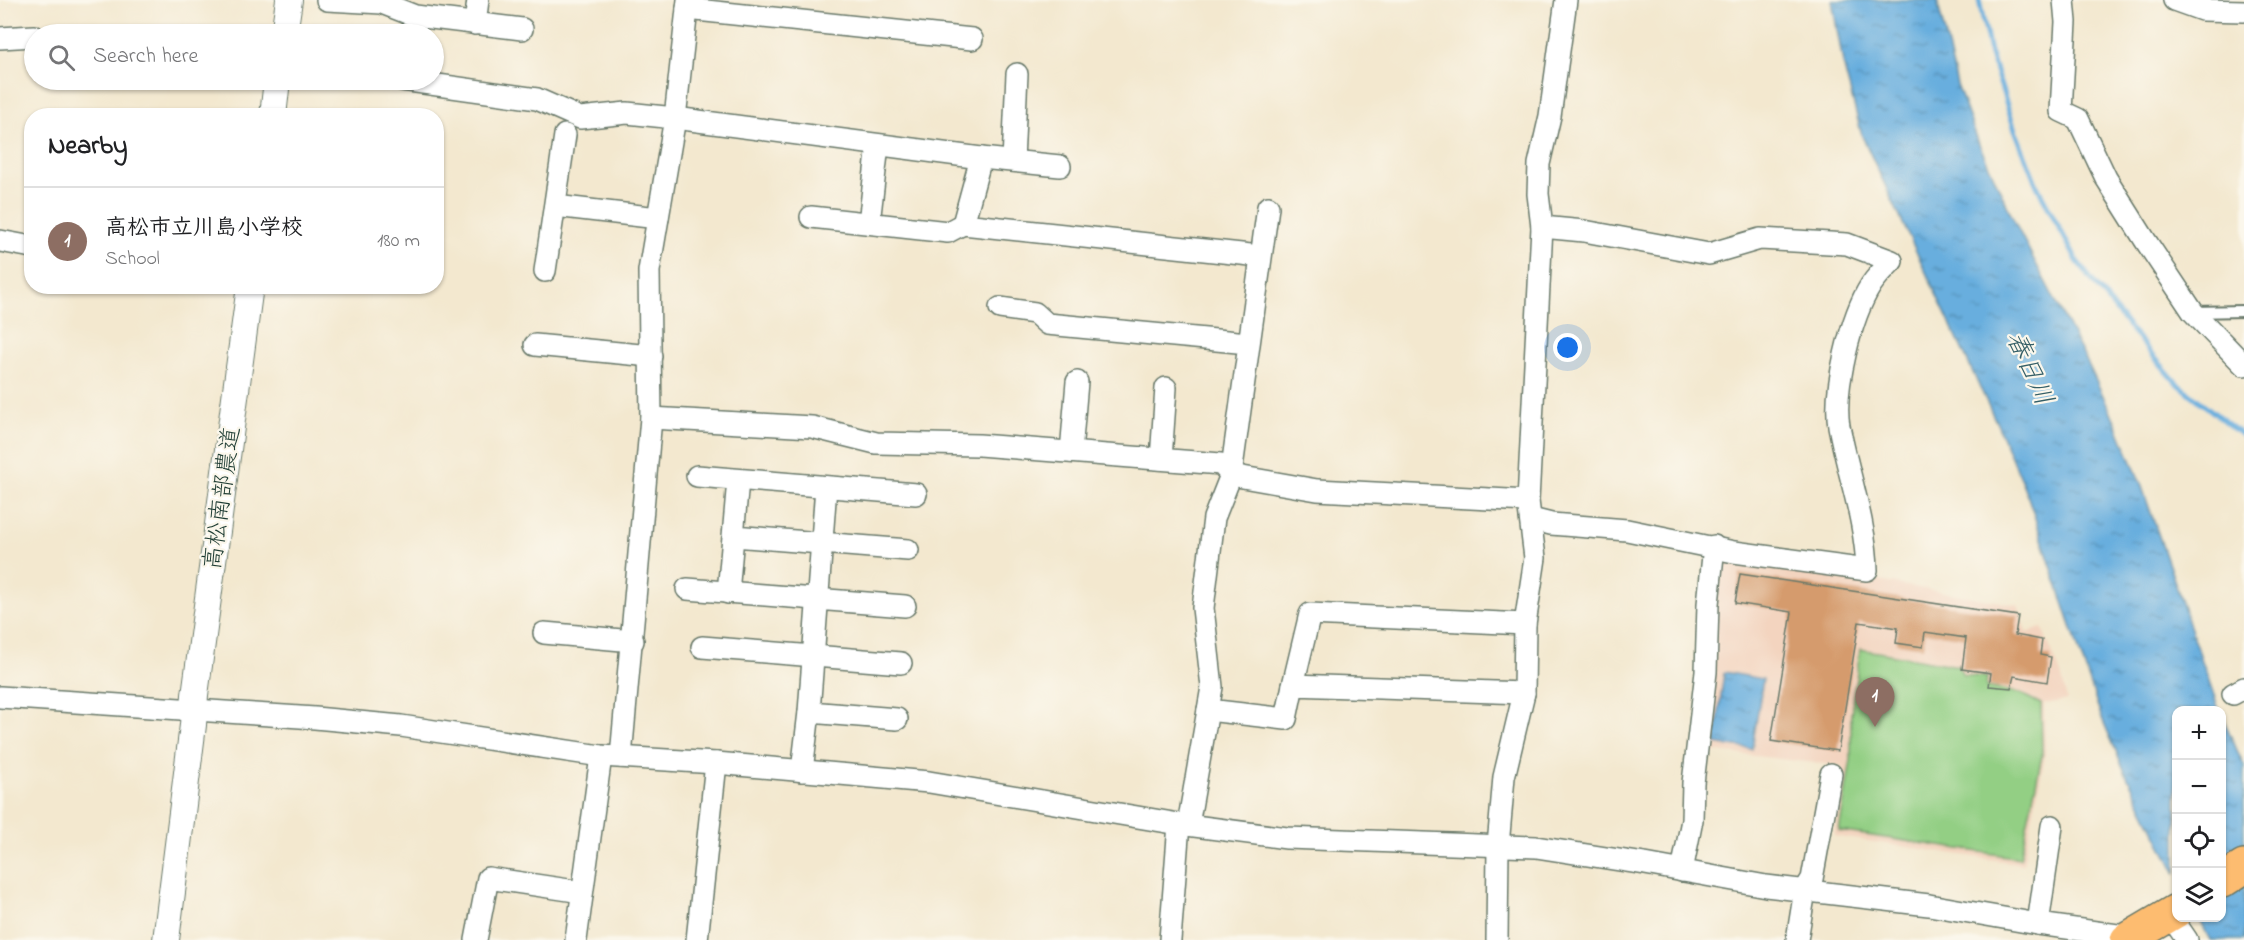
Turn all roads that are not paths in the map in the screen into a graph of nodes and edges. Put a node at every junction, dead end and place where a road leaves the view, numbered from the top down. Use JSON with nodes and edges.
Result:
{"nodes":[{"id":1,"x":289,"y":0,"type":"edge"},
{"id":2,"x":327,"y":0,"type":"edge"},
{"id":3,"x":478,"y":0,"type":"edge"},
{"id":4,"x":1566,"y":0,"type":"edge"},
{"id":5,"x":2064,"y":0,"type":"edge"},
{"id":6,"x":2174,"y":0,"type":"edge"},
{"id":7,"x":688,"y":5,"type":"edge"},
{"id":8,"x":2244,"y":11,"type":"edge"},
{"id":9,"x":285,"y":24,"type":"edge"},
{"id":10,"x":475,"y":24,"type":"junction"},
{"id":11,"x":522,"y":29,"type":"dead end"},
{"id":12,"x":24,"y":37,"type":"edge"},
{"id":13,"x":0,"y":38,"type":"edge"},
{"id":14,"x":972,"y":39,"type":"dead end"},
{"id":15,"x":1017,"y":74,"type":"dead end"},
{"id":16,"x":444,"y":86,"type":"edge"},
{"id":17,"x":277,"y":90,"type":"edge"},
{"id":18,"x":274,"y":108,"type":"edge"},
{"id":19,"x":675,"y":118,"type":"junction"},
{"id":20,"x":565,"y":135,"type":"dead end"},
{"id":21,"x":878,"y":144,"type":"junction"},
{"id":22,"x":981,"y":158,"type":"junction"},
{"id":23,"x":1013,"y":161,"type":"junction"},
{"id":24,"x":1060,"y":166,"type":"dead end"},
{"id":25,"x":555,"y":206,"type":"junction"},
{"id":26,"x":1268,"y":207,"type":"dead end"},
{"id":27,"x":811,"y":217,"type":"dead end"},
{"id":28,"x":658,"y":218,"type":"junction"},
{"id":29,"x":869,"y":223,"type":"junction"},
{"id":30,"x":963,"y":224,"type":"junction"},
{"id":31,"x":1542,"y":227,"type":"junction"},
{"id":32,"x":0,"y":241,"type":"edge"},
{"id":33,"x":24,"y":246,"type":"edge"},
{"id":34,"x":1260,"y":256,"type":"junction"},
{"id":35,"x":545,"y":271,"type":"dead end"},
{"id":36,"x":249,"y":294,"type":"edge"},
{"id":37,"x":1000,"y":308,"type":"dead end"},
{"id":38,"x":2244,"y":311,"type":"edge"},
{"id":39,"x":2193,"y":312,"type":"junction"},
{"id":40,"x":1248,"y":343,"type":"junction"},
{"id":41,"x":535,"y":345,"type":"dead end"},
{"id":42,"x":651,"y":356,"type":"junction"},
{"id":43,"x":2244,"y":365,"type":"edge"},
{"id":44,"x":1077,"y":382,"type":"dead end"},
{"id":45,"x":1166,"y":388,"type":"dead end"},
{"id":46,"x":651,"y":418,"type":"junction"},
{"id":47,"x":1071,"y":452,"type":"junction"},
{"id":48,"x":1161,"y":459,"type":"junction"},
{"id":49,"x":1232,"y":474,"type":"junction"},
{"id":50,"x":698,"y":477,"type":"dead end"},
{"id":51,"x":738,"y":480,"type":"junction"},
{"id":52,"x":826,"y":487,"type":"junction"},
{"id":53,"x":916,"y":494,"type":"dead end"},
{"id":54,"x":1529,"y":510,"type":"junction"},
{"id":55,"x":734,"y":536,"type":"junction"},
{"id":56,"x":822,"y":543,"type":"junction"},
{"id":57,"x":1714,"y":546,"type":"junction"},
{"id":58,"x":908,"y":550,"type":"dead end"},
{"id":59,"x":687,"y":589,"type":"dead end"},
{"id":60,"x":728,"y":593,"type":"junction"},
{"id":61,"x":817,"y":599,"type":"junction"},
{"id":62,"x":905,"y":606,"type":"dead end"},
{"id":63,"x":1525,"y":624,"type":"junction"},
{"id":64,"x":544,"y":633,"type":"dead end"},
{"id":65,"x":633,"y":641,"type":"junction"},
{"id":66,"x":702,"y":647,"type":"dead end"},
{"id":67,"x":813,"y":656,"type":"junction"},
{"id":68,"x":901,"y":663,"type":"dead end"},
{"id":69,"x":1293,"y":686,"type":"junction"},
{"id":70,"x":1524,"y":693,"type":"junction"},
{"id":71,"x":0,"y":697,"type":"edge"},
{"id":72,"x":195,"y":709,"type":"junction"},
{"id":73,"x":1208,"y":710,"type":"junction"},
{"id":74,"x":809,"y":712,"type":"junction"},
{"id":75,"x":897,"y":719,"type":"dead end"},
{"id":76,"x":611,"y":757,"type":"junction"},
{"id":77,"x":717,"y":764,"type":"junction"},
{"id":78,"x":802,"y":771,"type":"junction"},
{"id":79,"x":1831,"y":774,"type":"dead end"},
{"id":80,"x":1183,"y":824,"type":"junction"},
{"id":81,"x":2052,"y":826,"type":"dead end"},
{"id":82,"x":1497,"y":846,"type":"junction"},
{"id":83,"x":2244,"y":867,"type":"edge"},
{"id":84,"x":1682,"y":871,"type":"junction"},
{"id":85,"x":2226,"y":878,"type":"edge"},
{"id":86,"x":1805,"y":890,"type":"junction"},
{"id":87,"x":582,"y":892,"type":"junction"},
{"id":88,"x":2172,"y":921,"type":"edge"},
{"id":89,"x":2038,"y":924,"type":"junction"},
{"id":90,"x":2130,"y":939,"type":"edge"},
{"id":91,"x":166,"y":940,"type":"edge"},
{"id":92,"x":476,"y":940,"type":"edge"},
{"id":93,"x":576,"y":940,"type":"edge"},
{"id":94,"x":697,"y":940,"type":"edge"},
{"id":95,"x":1170,"y":940,"type":"edge"},
{"id":96,"x":1497,"y":940,"type":"edge"},
{"id":97,"x":1797,"y":940,"type":"edge"}],
"edges":[{"from":1,"to":9,"type":"street"},
{"from":2,"to":10,"type":"street"},
{"from":3,"to":10,"type":"street"},
{"from":4,"to":31,"type":"street"},
{"from":5,"to":39,"type":"street"},
{"from":6,"to":8,"type":"street"},
{"from":7,"to":14,"type":"street"},
{"from":7,"to":19,"type":"street"},
{"from":10,"to":11,"type":"street"},
{"from":12,"to":13,"type":"street"},
{"from":15,"to":23,"type":"street"},
{"from":16,"to":19,"type":"street"},
{"from":17,"to":18,"type":"street"},
{"from":19,"to":21,"type":"street"},
{"from":19,"to":28,"type":"street"},
{"from":20,"to":25,"type":"street"},
{"from":21,"to":22,"type":"street"},
{"from":21,"to":29,"type":"street"},
{"from":22,"to":23,"type":"street"},
{"from":22,"to":30,"type":"street"},
{"from":23,"to":24,"type":"street"},
{"from":25,"to":28,"type":"street"},
{"from":25,"to":35,"type":"street"},
{"from":26,"to":34,"type":"street"},
{"from":27,"to":29,"type":"street"},
{"from":28,"to":42,"type":"street"},
{"from":29,"to":30,"type":"street"},
{"from":30,"to":34,"type":"street"},
{"from":31,"to":54,"type":"street"},
{"from":31,"to":57,"type":"street"},
{"from":32,"to":33,"type":"street"},
{"from":34,"to":40,"type":"street"},
{"from":36,"to":72,"type":"street","name":"高松南部農道"},
{"from":37,"to":40,"type":"street"},
{"from":38,"to":39,"type":"lane"},
{"from":39,"to":43,"type":"street"},
{"from":40,"to":49,"type":"street"},
{"from":41,"to":42,"type":"street"},
{"from":42,"to":46,"type":"street"},
{"from":44,"to":47,"type":"street"},
{"from":45,"to":48,"type":"street"},
{"from":46,"to":47,"type":"street"},
{"from":46,"to":65,"type":"street"},
{"from":47,"to":48,"type":"street"},
{"from":48,"to":49,"type":"street"},
{"from":49,"to":54,"type":"street"},
{"from":49,"to":73,"type":"street"},
{"from":50,"to":51,"type":"street"},
{"from":51,"to":52,"type":"street"},
{"from":51,"to":55,"type":"street"},
{"from":52,"to":53,"type":"street"},
{"from":52,"to":56,"type":"street"},
{"from":54,"to":57,"type":"street"},
{"from":54,"to":63,"type":"street"},
{"from":55,"to":56,"type":"street"},
{"from":55,"to":60,"type":"street"},
{"from":56,"to":58,"type":"street"},
{"from":56,"to":61,"type":"street"},
{"from":57,"to":84,"type":"street"},
{"from":59,"to":60,"type":"street"},
{"from":60,"to":61,"type":"street"},
{"from":61,"to":62,"type":"street"},
{"from":61,"to":67,"type":"street"},
{"from":63,"to":69,"type":"street"},
{"from":63,"to":70,"type":"street"},
{"from":64,"to":65,"type":"street"},
{"from":65,"to":76,"type":"street"},
{"from":66,"to":67,"type":"street"},
{"from":67,"to":68,"type":"street"},
{"from":67,"to":74,"type":"street"},
{"from":69,"to":70,"type":"street"},
{"from":69,"to":73,"type":"street"},
{"from":70,"to":82,"type":"street"},
{"from":71,"to":72,"type":"street"},
{"from":72,"to":76,"type":"street"},
{"from":72,"to":91,"type":"street","name":"高松南部農道"},
{"from":73,"to":80,"type":"street"},
{"from":74,"to":75,"type":"street"},
{"from":74,"to":78,"type":"street"},
{"from":76,"to":77,"type":"street"},
{"from":76,"to":87,"type":"street"},
{"from":77,"to":78,"type":"street"},
{"from":77,"to":94,"type":"street"},
{"from":78,"to":80,"type":"street"},
{"from":79,"to":86,"type":"street"},
{"from":80,"to":82,"type":"street"},
{"from":80,"to":95,"type":"street"},
{"from":81,"to":89,"type":"street"},
{"from":82,"to":84,"type":"street"},
{"from":82,"to":96,"type":"street"},
{"from":83,"to":85,"type":"main road"},
{"from":84,"to":86,"type":"street"},
{"from":86,"to":89,"type":"street"},
{"from":86,"to":97,"type":"street"},
{"from":87,"to":92,"type":"street"},
{"from":87,"to":93,"type":"street"},
{"from":88,"to":90,"type":"main road"},
{"from":89,"to":90,"type":"street"}]}
